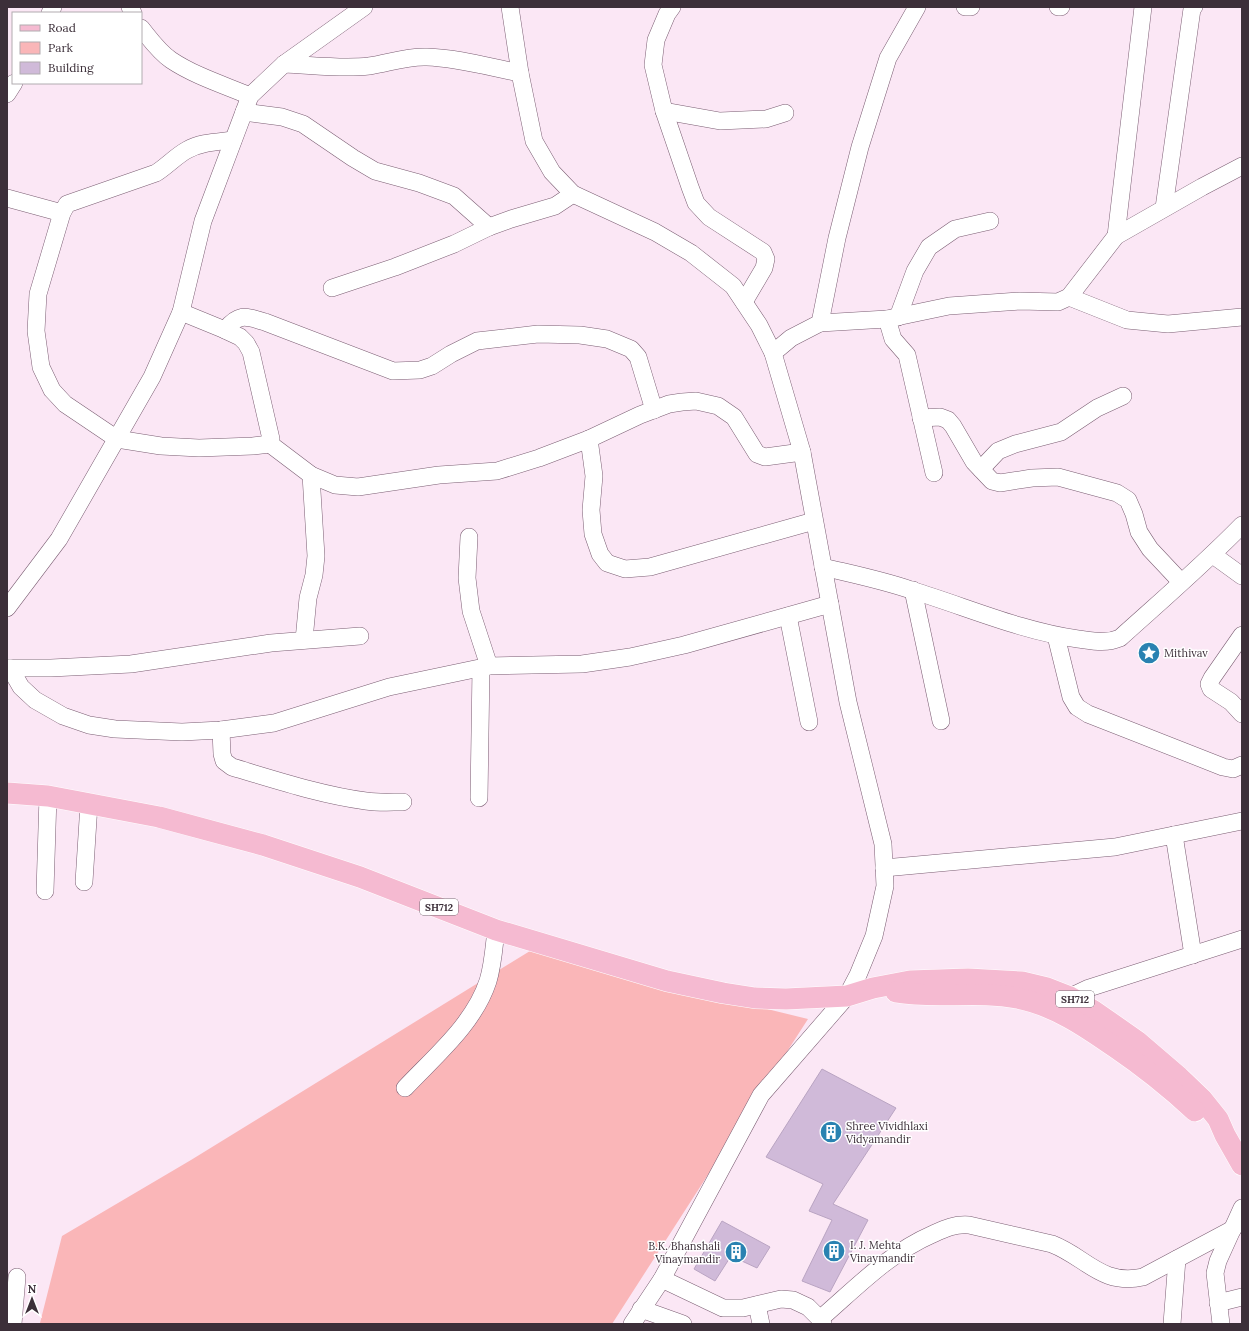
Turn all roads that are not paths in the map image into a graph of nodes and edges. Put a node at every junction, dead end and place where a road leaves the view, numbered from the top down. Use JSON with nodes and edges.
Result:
{"nodes":[{"id":1,"x":364,"y":7,"type":"edge"},
{"id":2,"x":510,"y":7,"type":"edge"},
{"id":3,"x":672,"y":7,"type":"edge"},
{"id":4,"x":916,"y":7,"type":"edge"},
{"id":5,"x":965,"y":7,"type":"edge"},
{"id":6,"x":972,"y":7,"type":"edge"},
{"id":7,"x":1143,"y":7,"type":"edge"},
{"id":8,"x":1194,"y":7,"type":"edge"},
{"id":9,"x":142,"y":29,"type":"edge"},
{"id":10,"x":284,"y":64,"type":"junction"},
{"id":11,"x":520,"y":73,"type":"junction"},
{"id":12,"x":13,"y":84,"type":"edge"},
{"id":13,"x":7,"y":94,"type":"edge"},
{"id":14,"x":250,"y":96,"type":"junction"},
{"id":15,"x":244,"y":112,"type":"junction"},
{"id":16,"x":664,"y":112,"type":"junction"},
{"id":17,"x":785,"y":113,"type":"dead end"},
{"id":18,"x":233,"y":140,"type":"junction"},
{"id":19,"x":1242,"y":166,"type":"edge"},
{"id":20,"x":573,"y":194,"type":"junction"},
{"id":21,"x":7,"y":198,"type":"edge"},
{"id":22,"x":1164,"y":208,"type":"junction"},
{"id":23,"x":62,"y":213,"type":"junction"},
{"id":24,"x":990,"y":221,"type":"dead end"},
{"id":25,"x":489,"y":227,"type":"junction"},
{"id":26,"x":1116,"y":236,"type":"junction"},
{"id":27,"x":332,"y":288,"type":"dead end"},
{"id":28,"x":1069,"y":297,"type":"junction"},
{"id":29,"x":744,"y":302,"type":"junction"},
{"id":30,"x":181,"y":312,"type":"junction"},
{"id":31,"x":1242,"y":317,"type":"edge"},
{"id":32,"x":892,"y":318,"type":"junction"},
{"id":33,"x":820,"y":323,"type":"junction"},
{"id":34,"x":225,"y":330,"type":"junction"},
{"id":35,"x":772,"y":353,"type":"junction"},
{"id":36,"x":1123,"y":396,"type":"dead end"},
{"id":37,"x":654,"y":410,"type":"junction"},
{"id":38,"x":921,"y":418,"type":"junction"},
{"id":39,"x":116,"y":439,"type":"junction"},
{"id":40,"x":589,"y":439,"type":"junction"},
{"id":41,"x":270,"y":444,"type":"junction"},
{"id":42,"x":802,"y":452,"type":"junction"},
{"id":43,"x":981,"y":469,"type":"junction"},
{"id":44,"x":934,"y":473,"type":"dead end"},
{"id":45,"x":311,"y":474,"type":"junction"},
{"id":46,"x":814,"y":521,"type":"junction"},
{"id":47,"x":1242,"y":525,"type":"edge"},
{"id":48,"x":469,"y":537,"type":"dead end"},
{"id":49,"x":1213,"y":555,"type":"junction"},
{"id":50,"x":823,"y":567,"type":"junction"},
{"id":51,"x":1242,"y":576,"type":"edge"},
{"id":52,"x":1181,"y":582,"type":"junction"},
{"id":53,"x":913,"y":590,"type":"junction"},
{"id":54,"x":830,"y":604,"type":"junction"},
{"id":55,"x":7,"y":608,"type":"edge"},
{"id":56,"x":788,"y":616,"type":"junction"},
{"id":57,"x":1242,"y":634,"type":"edge"},
{"id":58,"x":360,"y":636,"type":"dead end"},
{"id":59,"x":1056,"y":636,"type":"junction"},
{"id":60,"x":304,"y":640,"type":"junction"},
{"id":61,"x":485,"y":667,"type":"junction"},
{"id":62,"x":8,"y":668,"type":"edge"},
{"id":63,"x":1242,"y":714,"type":"edge"},
{"id":64,"x":941,"y":721,"type":"dead end"},
{"id":65,"x":809,"y":722,"type":"dead end"},
{"id":66,"x":222,"y":730,"type":"junction"},
{"id":67,"x":1242,"y":765,"type":"edge"},
{"id":68,"x":7,"y":793,"type":"edge"},
{"id":69,"x":48,"y":796,"type":"junction"},
{"id":70,"x":479,"y":798,"type":"dead end"},
{"id":71,"x":403,"y":802,"type":"dead end"},
{"id":72,"x":89,"y":804,"type":"junction"},
{"id":73,"x":1242,"y":821,"type":"edge"},
{"id":74,"x":1174,"y":835,"type":"junction"},
{"id":75,"x":884,"y":868,"type":"junction"},
{"id":76,"x":84,"y":882,"type":"dead end"},
{"id":77,"x":45,"y":891,"type":"dead end"},
{"id":78,"x":496,"y":930,"type":"junction"},
{"id":79,"x":1242,"y":939,"type":"edge"},
{"id":80,"x":1192,"y":955,"type":"junction"},
{"id":81,"x":847,"y":996,"type":"junction"},
{"id":82,"x":1063,"y":1003,"type":"junction"},
{"id":83,"x":405,"y":1088,"type":"dead end"},
{"id":84,"x":1242,"y":1165,"type":"edge"},
{"id":85,"x":1242,"y":1208,"type":"edge"},
{"id":86,"x":1232,"y":1229,"type":"junction"},
{"id":87,"x":1177,"y":1259,"type":"junction"},
{"id":88,"x":17,"y":1277,"type":"dead end"},
{"id":89,"x":662,"y":1279,"type":"junction"},
{"id":90,"x":1242,"y":1297,"type":"edge"},
{"id":91,"x":1218,"y":1303,"type":"junction"},
{"id":92,"x":757,"y":1305,"type":"junction"},
{"id":93,"x":641,"y":1309,"type":"junction"},
{"id":94,"x":821,"y":1322,"type":"edge"},
{"id":95,"x":13,"y":1324,"type":"edge"},
{"id":96,"x":632,"y":1324,"type":"edge"},
{"id":97,"x":682,"y":1324,"type":"edge"},
{"id":98,"x":761,"y":1324,"type":"edge"},
{"id":99,"x":1172,"y":1324,"type":"edge"},
{"id":100,"x":1220,"y":1324,"type":"edge"}],
"edges":[{"from":1,"to":10,"type":"street"},
{"from":2,"to":11,"type":"street"},
{"from":3,"to":16,"type":"street"},
{"from":4,"to":33,"type":"street"},
{"from":5,"to":6,"type":"street"},
{"from":7,"to":26,"type":"street"},
{"from":8,"to":22,"type":"street"},
{"from":9,"to":14,"type":"street"},
{"from":10,"to":11,"type":"street"},
{"from":10,"to":14,"type":"street"},
{"from":11,"to":20,"type":"street"},
{"from":12,"to":13,"type":"street"},
{"from":14,"to":15,"type":"street"},
{"from":15,"to":18,"type":"street"},
{"from":15,"to":25,"type":"street"},
{"from":16,"to":17,"type":"street"},
{"from":16,"to":29,"type":"street"},
{"from":18,"to":23,"type":"street"},
{"from":18,"to":30,"type":"street"},
{"from":19,"to":22,"type":"street"},
{"from":20,"to":25,"type":"street"},
{"from":20,"to":29,"type":"street"},
{"from":21,"to":23,"type":"street"},
{"from":22,"to":26,"type":"street"},
{"from":23,"to":39,"type":"street"},
{"from":24,"to":32,"type":"street"},
{"from":25,"to":27,"type":"street"},
{"from":26,"to":28,"type":"street"},
{"from":28,"to":31,"type":"street"},
{"from":28,"to":32,"type":"street"},
{"from":29,"to":35,"type":"street"},
{"from":30,"to":34,"type":"street"},
{"from":30,"to":39,"type":"street"},
{"from":32,"to":33,"type":"street"},
{"from":32,"to":38,"type":"street"},
{"from":33,"to":35,"type":"street"},
{"from":34,"to":37,"type":"street"},
{"from":34,"to":41,"type":"street"},
{"from":35,"to":42,"type":"street"},
{"from":36,"to":43,"type":"street"},
{"from":37,"to":40,"type":"street"},
{"from":37,"to":42,"type":"street"},
{"from":38,"to":43,"type":"street"},
{"from":38,"to":44,"type":"street"},
{"from":39,"to":41,"type":"street"},
{"from":39,"to":55,"type":"street"},
{"from":40,"to":45,"type":"street"},
{"from":40,"to":46,"type":"street"},
{"from":41,"to":45,"type":"street"},
{"from":42,"to":46,"type":"street"},
{"from":43,"to":52,"type":"street"},
{"from":45,"to":60,"type":"street"},
{"from":46,"to":50,"type":"street"},
{"from":47,"to":49,"type":"street"},
{"from":48,"to":61,"type":"street"},
{"from":49,"to":51,"type":"street"},
{"from":49,"to":52,"type":"street"},
{"from":50,"to":53,"type":"street"},
{"from":50,"to":54,"type":"street"},
{"from":52,"to":59,"type":"street"},
{"from":53,"to":59,"type":"street"},
{"from":53,"to":64,"type":"street"},
{"from":54,"to":56,"type":"street"},
{"from":54,"to":75,"type":"street"},
{"from":56,"to":61,"type":"street"},
{"from":56,"to":65,"type":"street"},
{"from":57,"to":63,"type":"street"},
{"from":58,"to":60,"type":"street"},
{"from":59,"to":67,"type":"street"},
{"from":60,"to":62,"type":"street"},
{"from":61,"to":66,"type":"street"},
{"from":61,"to":70,"type":"street"},
{"from":62,"to":66,"type":"street"},
{"from":66,"to":71,"type":"street"},
{"from":68,"to":69,"type":"main road","number":"SH712"},
{"from":69,"to":72,"type":"main road","number":"SH712"},
{"from":69,"to":77,"type":"street"},
{"from":72,"to":76,"type":"street"},
{"from":72,"to":78,"type":"main road","number":"SH712"},
{"from":73,"to":74,"type":"street"},
{"from":74,"to":75,"type":"street"},
{"from":74,"to":80,"type":"street"},
{"from":75,"to":81,"type":"street"},
{"from":78,"to":81,"type":"main road","number":"SH712"},
{"from":78,"to":83,"type":"street"},
{"from":79,"to":80,"type":"street"},
{"from":80,"to":82,"type":"street"},
{"from":81,"to":82,"type":"main road","number":"SH712"},
{"from":81,"to":89,"type":"street"},
{"from":82,"to":84,"type":"main road","number":"SH712"},
{"from":85,"to":86,"type":"street"},
{"from":86,"to":87,"type":"street"},
{"from":86,"to":91,"type":"street"},
{"from":87,"to":94,"type":"street"},
{"from":87,"to":99,"type":"street"},
{"from":88,"to":95,"type":"street"},
{"from":89,"to":92,"type":"street"},
{"from":89,"to":93,"type":"street"},
{"from":90,"to":91,"type":"street"},
{"from":91,"to":100,"type":"street"},
{"from":92,"to":94,"type":"street"},
{"from":92,"to":98,"type":"street"},
{"from":93,"to":96,"type":"street"},
{"from":93,"to":97,"type":"street"}]}
